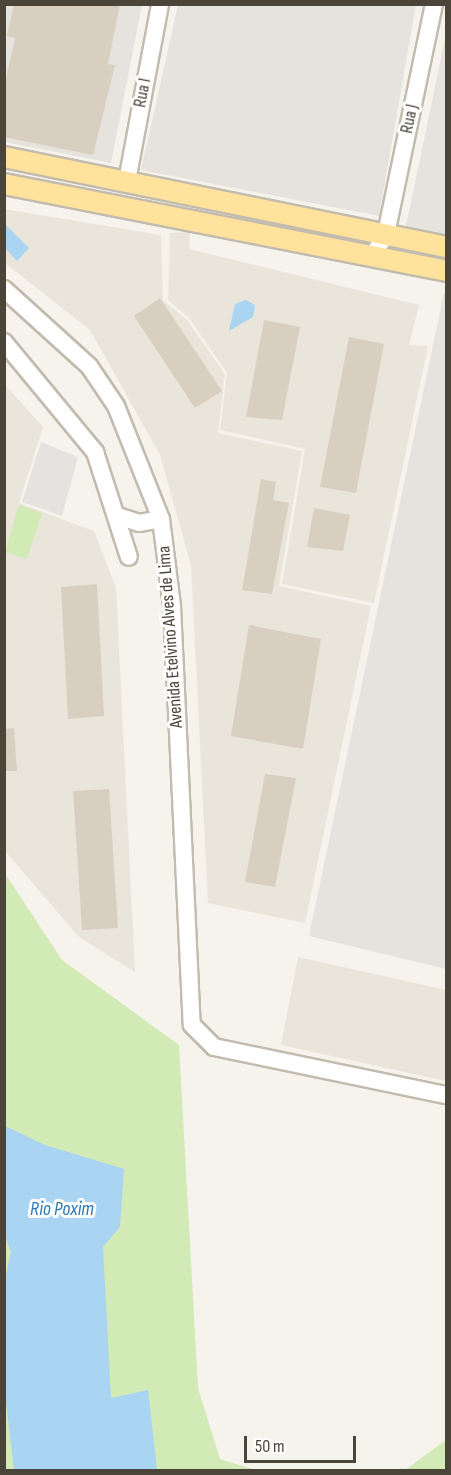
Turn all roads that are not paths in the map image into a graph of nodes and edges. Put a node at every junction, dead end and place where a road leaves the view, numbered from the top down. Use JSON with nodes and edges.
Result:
{"nodes":[{"id":1,"x":160,"y":4,"type":"edge"},
{"id":2,"x":434,"y":4,"type":"edge"},
{"id":3,"x":4,"y":157,"type":"edge"},
{"id":4,"x":127,"y":181,"type":"junction"},
{"id":5,"x":4,"y":184,"type":"edge"},
{"id":6,"x":386,"y":234,"type":"junction"},
{"id":7,"x":447,"y":246,"type":"edge"},
{"id":8,"x":373,"y":255,"type":"junction"},
{"id":9,"x":447,"y":271,"type":"edge"},
{"id":10,"x":4,"y":289,"type":"edge"},
{"id":11,"x":4,"y":342,"type":"edge"},
{"id":12,"x":118,"y":516,"type":"junction"},
{"id":13,"x":161,"y":519,"type":"junction"},
{"id":14,"x":129,"y":557,"type":"dead end"},
{"id":15,"x":447,"y":1095,"type":"edge"}],
"edges":[{"from":1,"to":4,"type":"street","name":"Rua I"},
{"from":2,"to":6,"type":"street","name":"Rua J"},
{"from":3,"to":4,"type":"main road"},
{"from":4,"to":6,"type":"main road"},
{"from":5,"to":8,"type":"main road"},
{"from":6,"to":7,"type":"main road"},
{"from":6,"to":8,"type":"street"},
{"from":8,"to":9,"type":"main road"},
{"from":10,"to":13,"type":"street","name":"Avenida Etelvino Alves de Lima"},
{"from":11,"to":12,"type":"street","name":"Avenida Etelvino Alves de Lima"},
{"from":12,"to":13,"type":"street"},
{"from":12,"to":14,"type":"street","name":"Avenida Etelvino Alves de Lima"},
{"from":13,"to":15,"type":"street","name":"Avenida Etelvino Alves de Lima"}]}
